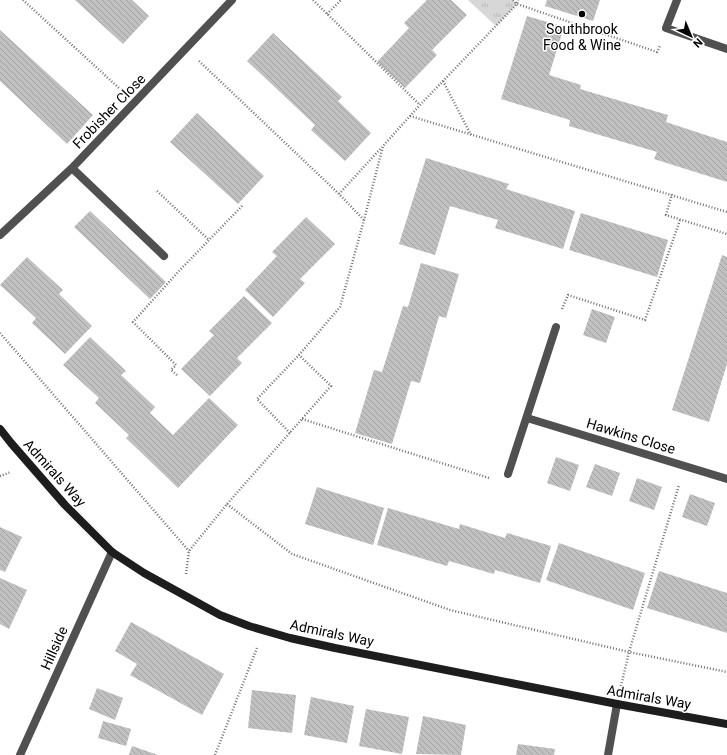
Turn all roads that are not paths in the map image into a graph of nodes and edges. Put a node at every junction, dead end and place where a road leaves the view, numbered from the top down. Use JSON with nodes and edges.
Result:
{"nodes":[{"id":1,"x":232,"y":0,"type":"edge"},
{"id":2,"x":677,"y":0,"type":"edge"},
{"id":3,"x":727,"y":49,"type":"edge"},
{"id":4,"x":72,"y":168,"type":"junction"},
{"id":5,"x":0,"y":235,"type":"edge"},
{"id":6,"x":164,"y":256,"type":"dead end"},
{"id":7,"x":556,"y":327,"type":"road end"},
{"id":8,"x":527,"y":418,"type":"junction"},
{"id":9,"x":0,"y":429,"type":"edge"},
{"id":10,"x":508,"y":474,"type":"road end"},
{"id":11,"x":727,"y":479,"type":"edge"},
{"id":12,"x":112,"y":552,"type":"junction"},
{"id":13,"x":617,"y":704,"type":"junction"},
{"id":14,"x":727,"y":724,"type":"edge"},
{"id":15,"x":20,"y":755,"type":"edge"},
{"id":16,"x":608,"y":755,"type":"edge"}],
"edges":[{"from":1,"to":4,"type":"street","name":"Frobisher Close"},
{"from":2,"to":3,"type":"street"},
{"from":4,"to":5,"type":"street","name":"Frobisher Close"},
{"from":4,"to":6,"type":"street"},
{"from":7,"to":8,"type":"street"},
{"from":8,"to":10,"type":"street"},
{"from":8,"to":11,"type":"street","name":"Hawkins Close"},
{"from":9,"to":12,"type":"street","name":"Admirals Way"},
{"from":12,"to":13,"type":"street","name":"Admirals Way"},
{"from":12,"to":15,"type":"street","name":"Hillside"},
{"from":13,"to":14,"type":"street","name":"Admirals Way"},
{"from":13,"to":16,"type":"street"}]}
